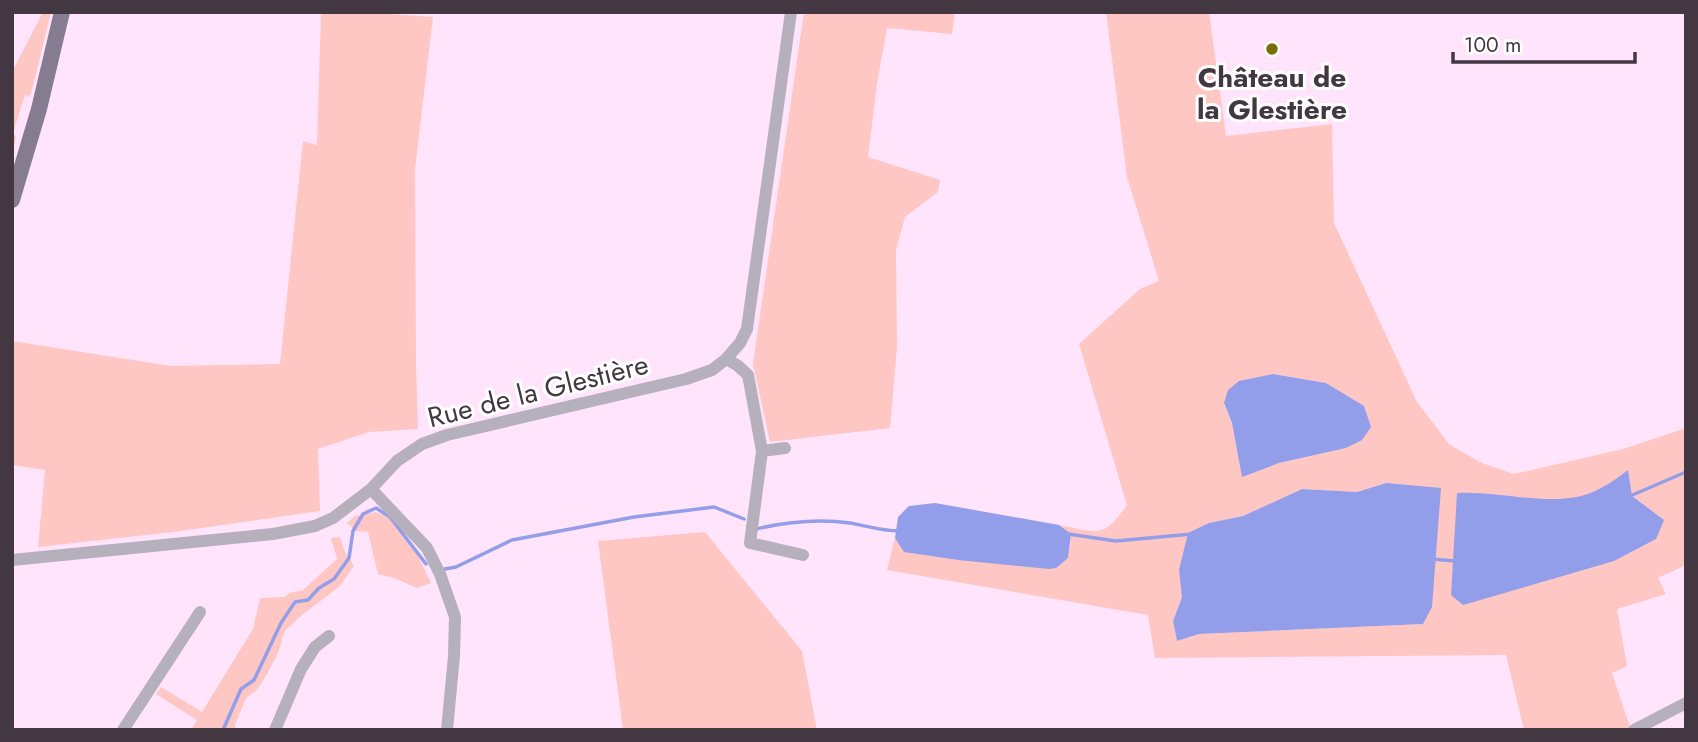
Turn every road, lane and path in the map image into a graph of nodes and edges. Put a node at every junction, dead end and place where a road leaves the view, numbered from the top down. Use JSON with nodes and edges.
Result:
{"nodes":[{"id":1,"x":62,"y":12,"type":"edge"},
{"id":2,"x":791,"y":12,"type":"edge"},
{"id":3,"x":12,"y":200,"type":"edge"},
{"id":4,"x":726,"y":359,"type":"junction"},
{"id":5,"x":785,"y":448,"type":"dead end"},
{"id":6,"x":762,"y":451,"type":"junction"},
{"id":7,"x":371,"y":489,"type":"junction"},
{"id":8,"x":803,"y":555,"type":"dead end"},
{"id":9,"x":12,"y":560,"type":"edge"},
{"id":10,"x":200,"y":612,"type":"dead end"},
{"id":11,"x":329,"y":635,"type":"dead end"},
{"id":12,"x":1686,"y":703,"type":"edge"},
{"id":13,"x":123,"y":730,"type":"edge"},
{"id":14,"x":275,"y":730,"type":"edge"},
{"id":15,"x":447,"y":730,"type":"edge"},
{"id":16,"x":1634,"y":730,"type":"edge"}],
"edges":[{"from":1,"to":3,"type":"main road"},
{"from":2,"to":4,"type":"street","name":"Rue de la Glestière"},
{"from":4,"to":6,"type":"street"},
{"from":4,"to":7,"type":"street","name":"Rue de la Glestière"},
{"from":5,"to":6,"type":"street"},
{"from":6,"to":8,"type":"street"},
{"from":7,"to":9,"type":"street","name":"Rue de la Glestière"},
{"from":7,"to":15,"type":"street"},
{"from":10,"to":13,"type":"street"},
{"from":11,"to":14,"type":"street"},
{"from":12,"to":16,"type":"street"}]}
